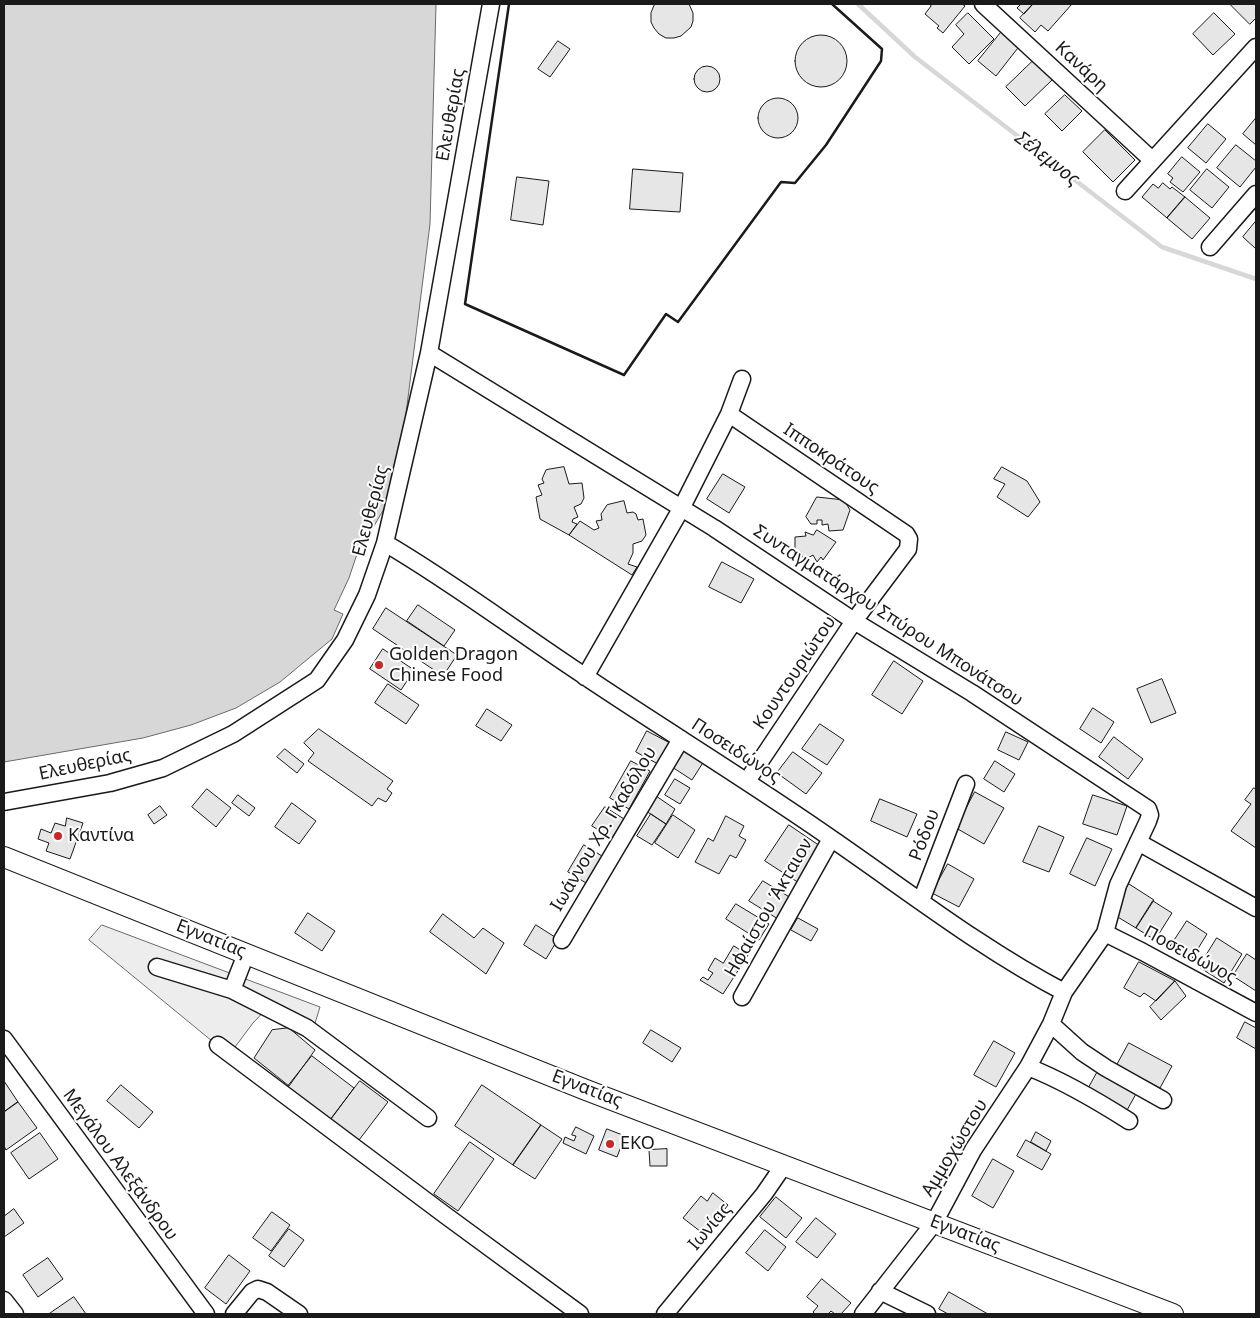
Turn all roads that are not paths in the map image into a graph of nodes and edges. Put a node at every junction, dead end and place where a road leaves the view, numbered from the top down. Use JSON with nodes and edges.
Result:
{"nodes":[{"id":1,"x":491,"y":4,"type":"edge"},
{"id":2,"x":983,"y":4,"type":"edge"},
{"id":3,"x":1256,"y":47,"type":"edge"},
{"id":4,"x":1152,"y":160,"type":"junction"},
{"id":5,"x":1125,"y":191,"type":"dead end"},
{"id":6,"x":1256,"y":194,"type":"edge"},
{"id":7,"x":1210,"y":247,"type":"dead end"},
{"id":8,"x":428,"y":354,"type":"junction"},
{"id":9,"x":742,"y":379,"type":"dead end"},
{"id":10,"x":729,"y":414,"type":"junction"},
{"id":11,"x":681,"y":509,"type":"junction"},
{"id":12,"x":909,"y":539,"type":"joint"},
{"id":13,"x":385,"y":544,"type":"junction"},
{"id":14,"x":854,"y":621,"type":"junction"},
{"id":15,"x":585,"y":677,"type":"junction"},
{"id":16,"x":681,"y":739,"type":"junction"},
{"id":17,"x":747,"y":781,"type":"junction"},
{"id":18,"x":966,"y":784,"type":"dead end"},
{"id":19,"x":4,"y":802,"type":"edge"},
{"id":20,"x":832,"y":839,"type":"junction"},
{"id":21,"x":1138,"y":842,"type":"junction"},
{"id":22,"x":4,"y":858,"type":"edge"},
{"id":23,"x":921,"y":901,"type":"junction"},
{"id":24,"x":1256,"y":908,"type":"edge"},
{"id":25,"x":1105,"y":933,"type":"junction"},
{"id":26,"x":562,"y":940,"type":"dead end"},
{"id":27,"x":246,"y":954,"type":"junction"},
{"id":28,"x":158,"y":967,"type":"dead end"},
{"id":29,"x":232,"y":990,"type":"junction"},
{"id":30,"x":1064,"y":992,"type":"junction"},
{"id":31,"x":742,"y":997,"type":"dead end"},
{"id":32,"x":1256,"y":1014,"type":"edge"},
{"id":33,"x":1050,"y":1024,"type":"junction"},
{"id":34,"x":4,"y":1039,"type":"edge"},
{"id":35,"x":218,"y":1045,"type":"dead end"},
{"id":36,"x":1028,"y":1067,"type":"junction"},
{"id":37,"x":1163,"y":1100,"type":"dead end"},
{"id":38,"x":428,"y":1118,"type":"dead end"},
{"id":39,"x":1129,"y":1121,"type":"dead end"},
{"id":40,"x":784,"y":1165,"type":"junction"},
{"id":41,"x":934,"y":1222,"type":"junction"},
{"id":42,"x":880,"y":1291,"type":"junction"},
{"id":43,"x":4,"y":1300,"type":"edge"},
{"id":44,"x":15,"y":1314,"type":"edge"},
{"id":45,"x":206,"y":1314,"type":"edge"},
{"id":46,"x":234,"y":1314,"type":"edge"},
{"id":47,"x":298,"y":1314,"type":"edge"},
{"id":48,"x":580,"y":1314,"type":"edge"},
{"id":49,"x":665,"y":1314,"type":"edge"},
{"id":50,"x":863,"y":1314,"type":"edge"},
{"id":51,"x":927,"y":1314,"type":"edge"},
{"id":52,"x":1173,"y":1314,"type":"edge"}],
"edges":[{"from":1,"to":8,"type":"street","name":"Ελευθερίας"},
{"from":2,"to":4,"type":"street","name":"Κανάρη"},
{"from":3,"to":4,"type":"street"},
{"from":4,"to":5,"type":"street"},
{"from":6,"to":7,"type":"street"},
{"from":8,"to":11,"type":"street","name":"Συνταγματάρχου Σπύρου Μπονάτσου"},
{"from":8,"to":13,"type":"street","name":"Ελευθερίας"},
{"from":9,"to":10,"type":"street"},
{"from":10,"to":11,"type":"street"},
{"from":10,"to":12,"type":"street","name":"Ιπποκράτους"},
{"from":11,"to":14,"type":"street","name":"Συνταγματάρχου Σπύρου Μπονάτσου"},
{"from":11,"to":15,"type":"street"},
{"from":12,"to":14,"type":"street","name":"Κουντουριώτου"},
{"from":13,"to":15,"type":"street","name":"Ποσειδώνος"},
{"from":13,"to":19,"type":"street","name":"Ελευθερίας"},
{"from":14,"to":17,"type":"street","name":"Κουντουριώτου"},
{"from":14,"to":21,"type":"street","name":"Συνταγματάρχου Σπύρου Μπονάτσου"},
{"from":15,"to":16,"type":"street","name":"Ποσειδώνος"},
{"from":16,"to":17,"type":"street","name":"Ποσειδώνος"},
{"from":16,"to":26,"type":"street","name":"Ιωάννου Χρ. Γκαδόλου"},
{"from":17,"to":20,"type":"street","name":"Ποσειδώνος"},
{"from":18,"to":23,"type":"street","name":"Ρόδου"},
{"from":20,"to":23,"type":"street","name":"Ποσειδώνος"},
{"from":20,"to":31,"type":"street","name":"Ηφαίστου Άκταιον"},
{"from":21,"to":24,"type":"street"},
{"from":21,"to":25,"type":"street","name":"Συνταγματάρχου Σπύρου Μπονάτσου"},
{"from":22,"to":27,"type":"main road","name":"Εγνατίας"},
{"from":23,"to":30,"type":"street","name":"Ποσειδώνος"},
{"from":25,"to":30,"type":"street","name":"Συνταγματάρχου Σπύρου Μπονάτσου"},
{"from":25,"to":32,"type":"street","name":"Ποσειδώνος"},
{"from":27,"to":29,"type":"street"},
{"from":27,"to":40,"type":"main road","name":"Εγνατίας"},
{"from":28,"to":29,"type":"street"},
{"from":29,"to":38,"type":"street"},
{"from":30,"to":33,"type":"street","name":"Αμμοχώστου"},
{"from":33,"to":36,"type":"street","name":"Αμμοχώστου"},
{"from":33,"to":37,"type":"street"},
{"from":34,"to":45,"type":"street","name":"Μεγάλου Αλεξάνδρου"},
{"from":35,"to":48,"type":"street"},
{"from":36,"to":39,"type":"street"},
{"from":36,"to":41,"type":"street","name":"Αμμοχώστου"},
{"from":40,"to":41,"type":"main road","name":"Εγνατίας"},
{"from":40,"to":49,"type":"street","name":"Ιωνίας"},
{"from":41,"to":42,"type":"street","name":"Αμμοχώστου"},
{"from":41,"to":52,"type":"main road","name":"Εγνατίας"},
{"from":42,"to":50,"type":"street","name":"Αμμοχώστου"},
{"from":42,"to":51,"type":"street"},
{"from":43,"to":44,"type":"street"},
{"from":46,"to":47,"type":"street"}]}
